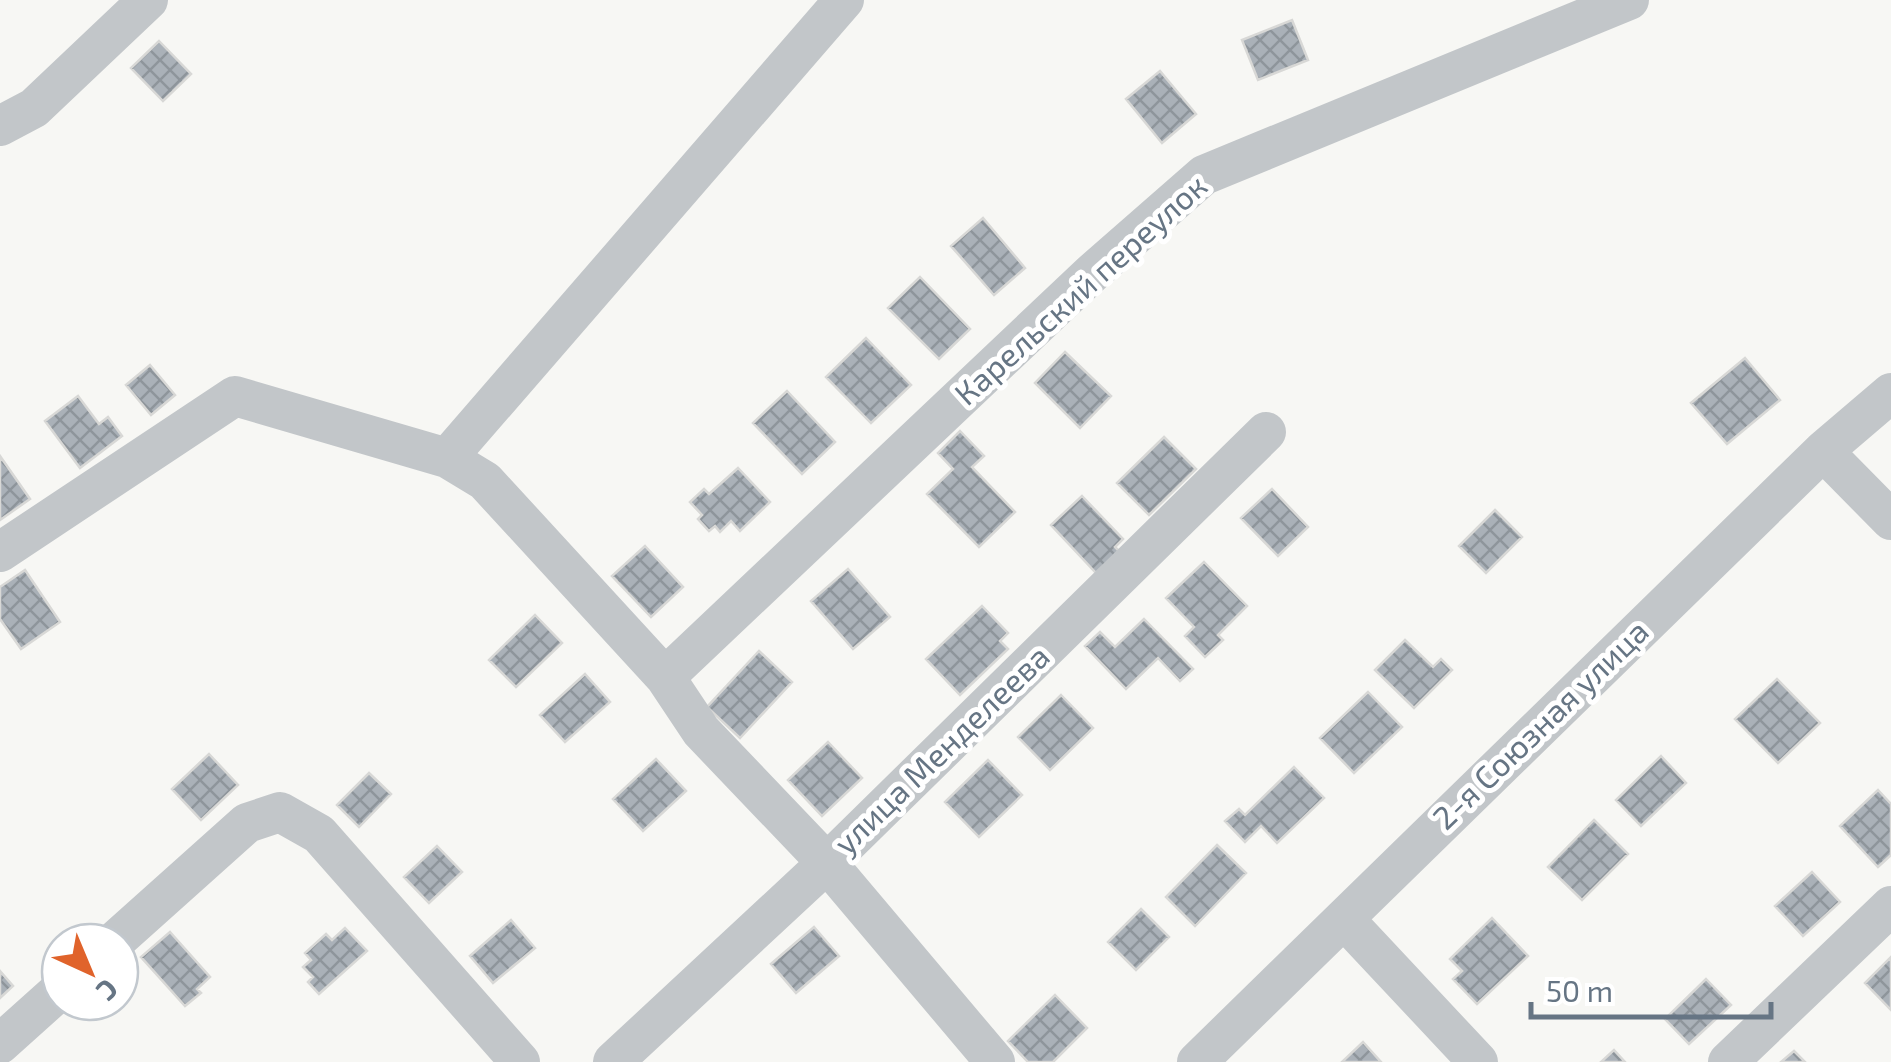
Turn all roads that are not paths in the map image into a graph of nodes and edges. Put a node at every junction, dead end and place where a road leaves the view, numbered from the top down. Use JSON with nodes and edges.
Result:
{"nodes":[{"id":1,"x":148,"y":0,"type":"edge"},
{"id":2,"x":844,"y":0,"type":"edge"},
{"id":3,"x":1629,"y":0,"type":"edge"},
{"id":4,"x":0,"y":126,"type":"edge"},
{"id":5,"x":1891,"y":393,"type":"edge"},
{"id":6,"x":1266,"y":432,"type":"dead end"},
{"id":7,"x":1823,"y":451,"type":"junction"},
{"id":8,"x":448,"y":458,"type":"junction"},
{"id":9,"x":1891,"y":520,"type":"edge"},
{"id":10,"x":0,"y":552,"type":"edge"},
{"id":11,"x":665,"y":677,"type":"junction"},
{"id":12,"x":827,"y":863,"type":"junction"},
{"id":13,"x":1891,"y":906,"type":"edge"},
{"id":14,"x":1344,"y":919,"type":"junction"},
{"id":15,"x":136,"y":922,"type":"edge"},
{"id":16,"x":40,"y":1008,"type":"edge"},
{"id":17,"x":0,"y":1044,"type":"edge"},
{"id":18,"x":520,"y":1062,"type":"edge"},
{"id":19,"x":613,"y":1062,"type":"edge"},
{"id":20,"x":994,"y":1062,"type":"edge"},
{"id":21,"x":1197,"y":1062,"type":"edge"},
{"id":22,"x":1478,"y":1062,"type":"edge"},
{"id":23,"x":1728,"y":1062,"type":"edge"}],
"edges":[{"from":1,"to":4,"type":"street"},
{"from":2,"to":8,"type":"street"},
{"from":3,"to":11,"type":"street","name":"Карельский переулок"},
{"from":5,"to":7,"type":"street","name":"2-я Союзная улица"},
{"from":6,"to":12,"type":"street","name":"улица Менделеева"},
{"from":7,"to":9,"type":"street"},
{"from":7,"to":14,"type":"street","name":"2-я Союзная улица"},
{"from":8,"to":10,"type":"street"},
{"from":8,"to":11,"type":"street"},
{"from":11,"to":12,"type":"street"},
{"from":12,"to":19,"type":"street","name":"улица Менделеева"},
{"from":12,"to":20,"type":"street"},
{"from":13,"to":23,"type":"street"},
{"from":14,"to":21,"type":"street","name":"2-я Союзная улица"},
{"from":14,"to":22,"type":"street"},
{"from":15,"to":18,"type":"street"},
{"from":16,"to":17,"type":"street"}]}
